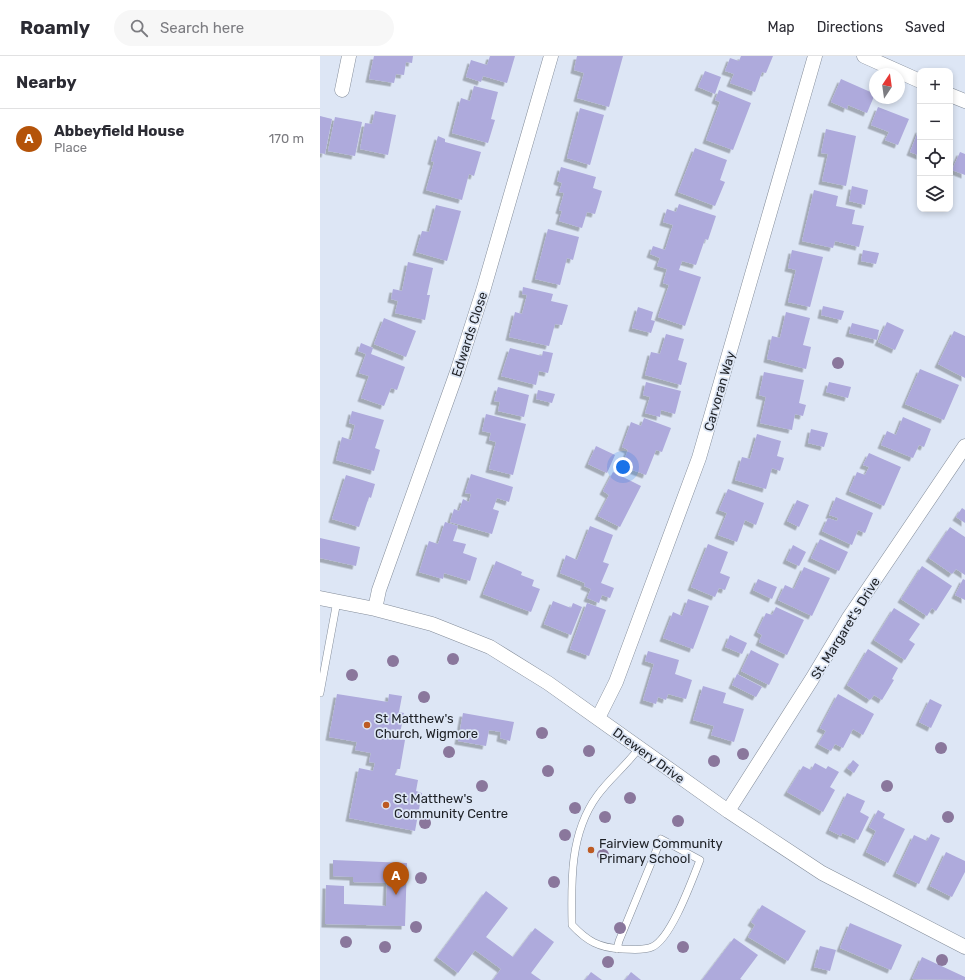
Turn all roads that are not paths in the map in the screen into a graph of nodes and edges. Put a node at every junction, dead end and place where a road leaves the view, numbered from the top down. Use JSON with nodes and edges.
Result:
{"nodes":[{"id":1,"x":349,"y":56,"type":"edge"},
{"id":2,"x":551,"y":56,"type":"edge"},
{"id":3,"x":815,"y":56,"type":"edge"},
{"id":4,"x":864,"y":56,"type":"edge"},
{"id":5,"x":917,"y":80,"type":"edge"},
{"id":6,"x":342,"y":90,"type":"dead end"},
{"id":7,"x":953,"y":96,"type":"edge"},
{"id":8,"x":965,"y":101,"type":"edge"},
{"id":9,"x":965,"y":446,"type":"edge"},
{"id":10,"x":320,"y":598,"type":"edge"},
{"id":11,"x":337,"y":601,"type":"junction"},
{"id":12,"x":375,"y":609,"type":"junction"},
{"id":13,"x":320,"y":693,"type":"edge"},
{"id":14,"x":598,"y":718,"type":"junction"},
{"id":15,"x":639,"y":748,"type":"junction"},
{"id":16,"x":728,"y":811,"type":"junction"},
{"id":17,"x":965,"y":947,"type":"edge"},
{"id":18,"x":617,"y":949,"type":"junction"}],
"edges":[{"from":1,"to":6,"type":"street"},
{"from":2,"to":12,"type":"street","name":"Edwards Close"},
{"from":3,"to":14,"type":"street","name":"Carvoran Way"},
{"from":4,"to":5,"type":"street"},
{"from":7,"to":8,"type":"street"},
{"from":9,"to":16,"type":"street","name":"St. Margaret's Drive"},
{"from":10,"to":11,"type":"street","name":"Drewery Drive"},
{"from":11,"to":12,"type":"street","name":"Drewery Drive"},
{"from":11,"to":13,"type":"lane"},
{"from":12,"to":14,"type":"street","name":"Drewery Drive"},
{"from":14,"to":15,"type":"street","name":"Drewery Drive"},
{"from":15,"to":16,"type":"street","name":"Drewery Drive"},
{"from":15,"to":18,"type":"lane"},
{"from":16,"to":17,"type":"street","name":"Drewery Drive"},
{"from":18,"to":18,"type":"lane"}]}
